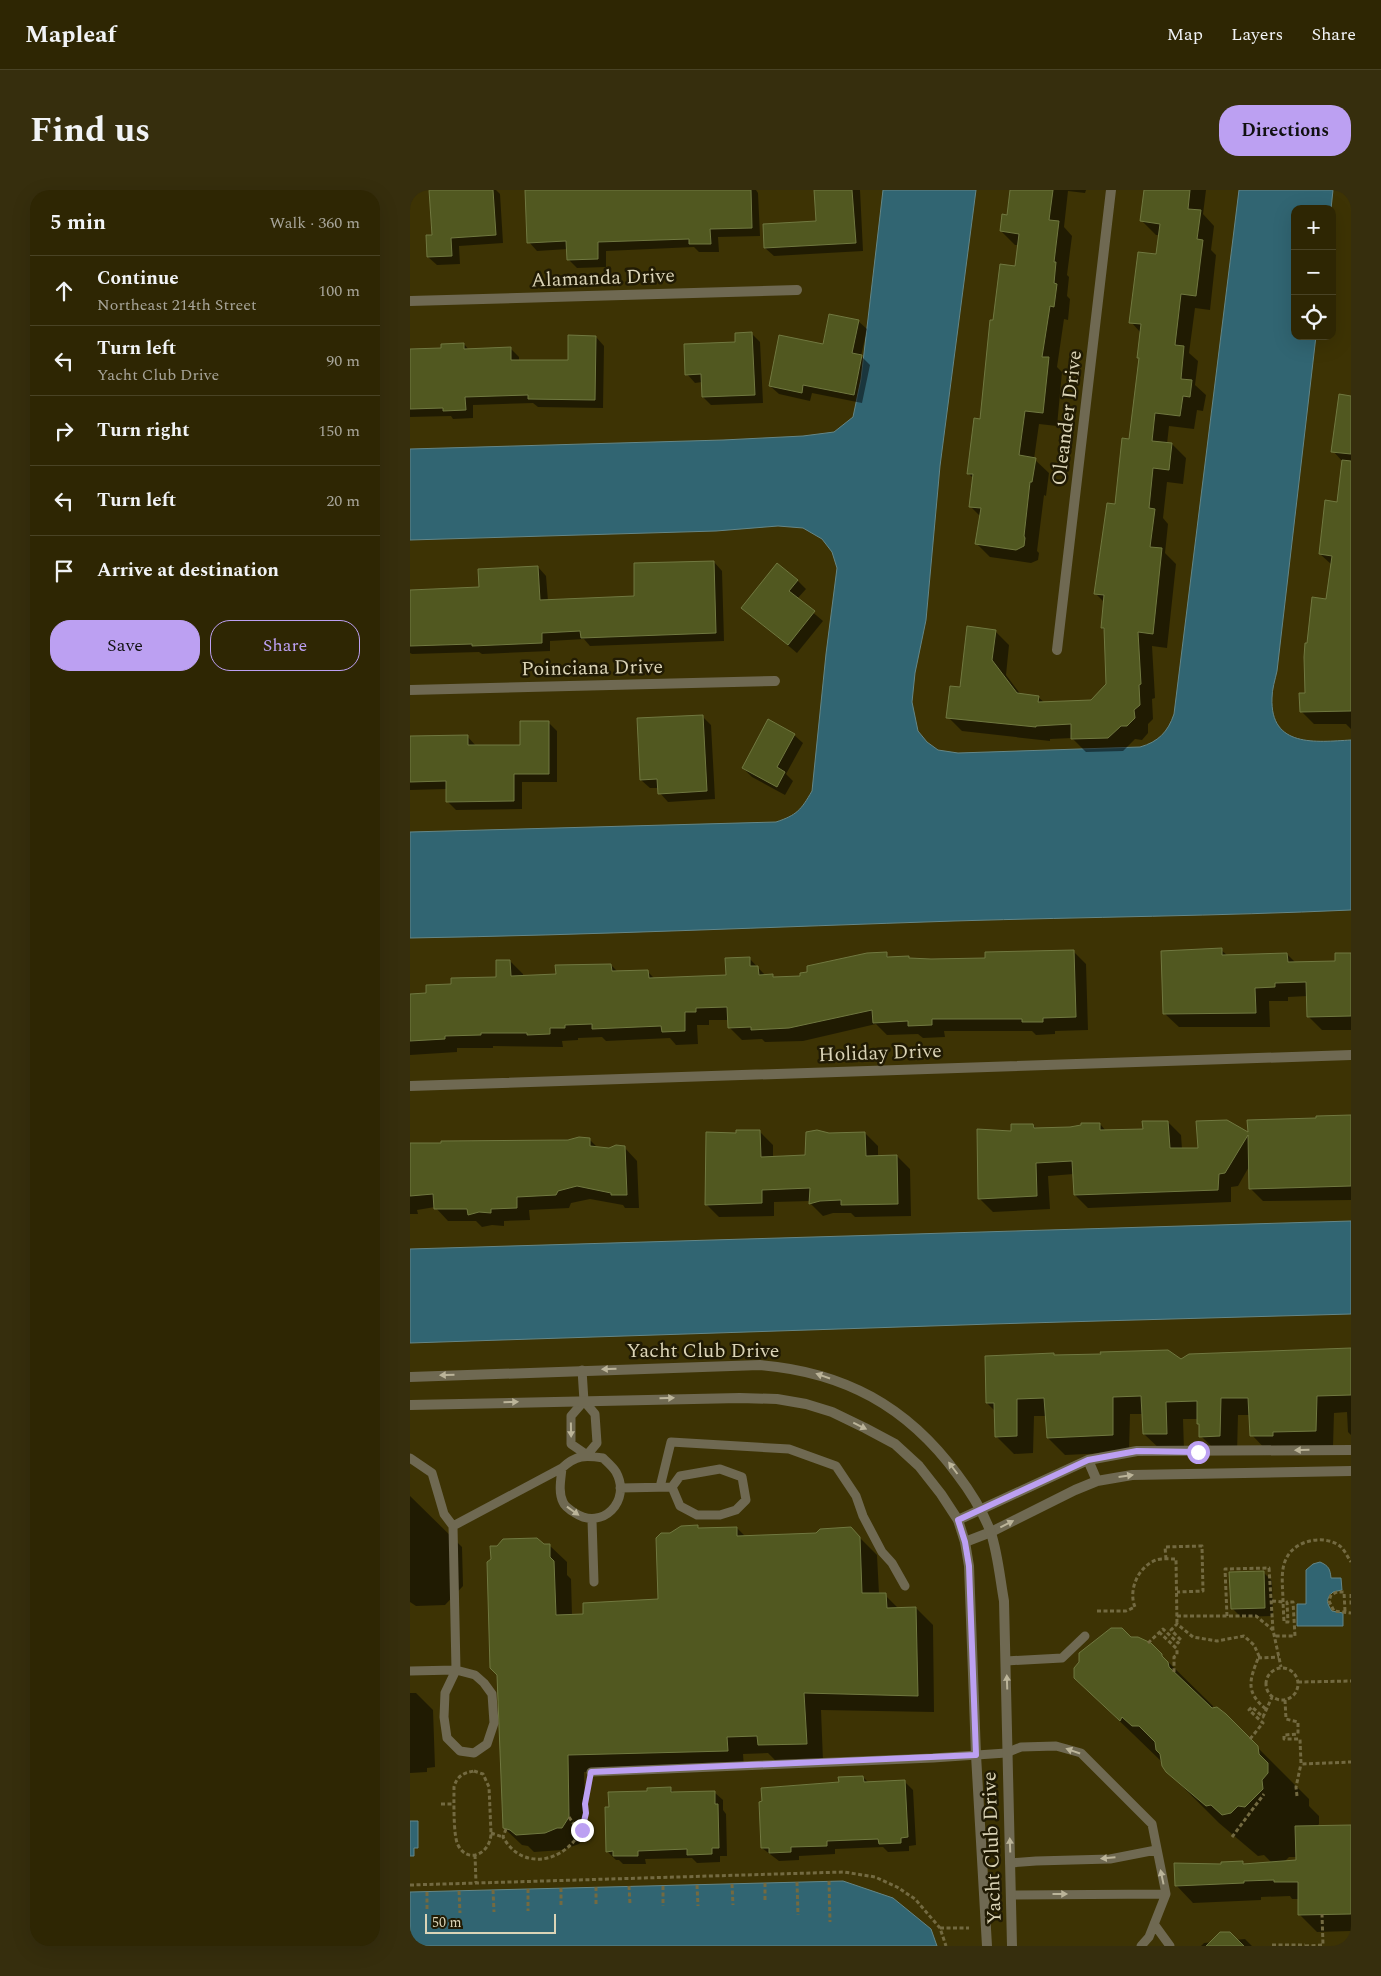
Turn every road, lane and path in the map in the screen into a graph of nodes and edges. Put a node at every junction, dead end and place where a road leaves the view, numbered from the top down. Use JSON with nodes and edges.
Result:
{"nodes":[{"id":1,"x":1111,"y":190,"type":"edge"},
{"id":2,"x":797,"y":290,"type":"dead end"},
{"id":3,"x":410,"y":302,"type":"edge"},
{"id":4,"x":1058,"y":650,"type":"dead end"},
{"id":5,"x":775,"y":681,"type":"dead end"},
{"id":6,"x":410,"y":690,"type":"edge"},
{"id":7,"x":1351,"y":1055,"type":"edge"},
{"id":8,"x":410,"y":1086,"type":"edge"},
{"id":9,"x":582,"y":1370,"type":"junction"},
{"id":10,"x":410,"y":1377,"type":"edge"},
{"id":11,"x":584,"y":1401,"type":"junction"},
{"id":12,"x":410,"y":1405,"type":"edge"},
{"id":13,"x":1351,"y":1450,"type":"edge"},
{"id":14,"x":587,"y":1455,"type":"junction"},
{"id":15,"x":410,"y":1458,"type":"edge"},
{"id":16,"x":1088,"y":1460,"type":"junction"},
{"id":17,"x":562,"y":1468,"type":"junction"},
{"id":18,"x":1351,"y":1471,"type":"edge"},
{"id":19,"x":1097,"y":1481,"type":"junction"},
{"id":20,"x":660,"y":1487,"type":"junction"},
{"id":21,"x":672,"y":1487,"type":"junction"},
{"id":22,"x":620,"y":1488,"type":"junction"},
{"id":23,"x":979,"y":1510,"type":"junction"},
{"id":24,"x":592,"y":1520,"type":"junction"},
{"id":25,"x":958,"y":1520,"type":"junction"},
{"id":26,"x":453,"y":1526,"type":"junction"},
{"id":27,"x":991,"y":1532,"type":"junction"},
{"id":28,"x":965,"y":1542,"type":"junction"},
{"id":29,"x":1166,"y":1559,"type":"junction"},
{"id":30,"x":1351,"y":1562,"type":"edge"},
{"id":31,"x":594,"y":1582,"type":"dead end"},
{"id":32,"x":906,"y":1586,"type":"dead end"},
{"id":33,"x":1177,"y":1592,"type":"junction"},
{"id":34,"x":1351,"y":1594,"type":"edge"},
{"id":35,"x":1272,"y":1601,"type":"junction"},
{"id":36,"x":1283,"y":1602,"type":"junction"},
{"id":37,"x":1351,"y":1606,"type":"edge"},
{"id":38,"x":1097,"y":1611,"type":"dead end"},
{"id":39,"x":1345,"y":1611,"type":"junction"},
{"id":40,"x":1351,"y":1614,"type":"edge"},
{"id":41,"x":1177,"y":1616,"type":"junction"},
{"id":42,"x":1227,"y":1616,"type":"junction"},
{"id":43,"x":1177,"y":1624,"type":"junction"},
{"id":44,"x":1273,"y":1630,"type":"junction"},
{"id":45,"x":1160,"y":1632,"type":"junction"},
{"id":46,"x":1085,"y":1636,"type":"dead end"},
{"id":47,"x":1275,"y":1636,"type":"junction"},
{"id":48,"x":1148,"y":1643,"type":"dead end"},
{"id":49,"x":1279,"y":1657,"type":"junction"},
{"id":50,"x":1258,"y":1658,"type":"junction"},
{"id":51,"x":1006,"y":1661,"type":"junction"},
{"id":52,"x":1281,"y":1667,"type":"junction"},
{"id":53,"x":456,"y":1670,"type":"junction"},
{"id":54,"x":410,"y":1671,"type":"edge"},
{"id":55,"x":1174,"y":1672,"type":"dead end"},
{"id":56,"x":1351,"y":1681,"type":"edge"},
{"id":57,"x":1298,"y":1682,"type":"junction"},
{"id":58,"x":1272,"y":1697,"type":"junction"},
{"id":59,"x":1285,"y":1700,"type":"junction"},
{"id":60,"x":1266,"y":1710,"type":"junction"},
{"id":61,"x":1250,"y":1739,"type":"dead end"},
{"id":62,"x":1006,"y":1754,"type":"junction"},
{"id":63,"x":976,"y":1755,"type":"junction"},
{"id":64,"x":1351,"y":1762,"type":"edge"},
{"id":65,"x":1301,"y":1764,"type":"junction"},
{"id":66,"x":591,"y":1772,"type":"joint"},
{"id":67,"x":1264,"y":1794,"type":"dead end"},
{"id":68,"x":1296,"y":1796,"type":"dead end"},
{"id":69,"x":441,"y":1804,"type":"dead end"},
{"id":70,"x":454,"y":1804,"type":"junction"},
{"id":71,"x":569,"y":1818,"type":"dead end"},
{"id":72,"x":506,"y":1829,"type":"dead end"},
{"id":73,"x":582,"y":1830,"type":"junction"},
{"id":74,"x":490,"y":1834,"type":"junction"},
{"id":75,"x":503,"y":1837,"type":"junction"},
{"id":76,"x":1232,"y":1837,"type":"dead end"},
{"id":77,"x":1156,"y":1850,"type":"junction"},
{"id":78,"x":475,"y":1855,"type":"junction"},
{"id":79,"x":1010,"y":1863,"type":"junction"},
{"id":80,"x":829,"y":1881,"type":"dead end"},
{"id":81,"x":797,"y":1882,"type":"dead end"},
{"id":82,"x":476,"y":1883,"type":"junction"},
{"id":83,"x":765,"y":1883,"type":"dead end"},
{"id":84,"x":732,"y":1884,"type":"dead end"},
{"id":85,"x":410,"y":1885,"type":"edge"},
{"id":86,"x":697,"y":1885,"type":"dead end"},
{"id":87,"x":629,"y":1886,"type":"dead end"},
{"id":88,"x":663,"y":1886,"type":"dead end"},
{"id":89,"x":596,"y":1887,"type":"dead end"},
{"id":90,"x":561,"y":1888,"type":"dead end"},
{"id":91,"x":528,"y":1889,"type":"dead end"},
{"id":92,"x":493,"y":1890,"type":"dead end"},
{"id":93,"x":459,"y":1891,"type":"dead end"},
{"id":94,"x":427,"y":1892,"type":"dead end"},
{"id":95,"x":1166,"y":1894,"type":"junction"},
{"id":96,"x":1011,"y":1895,"type":"junction"},
{"id":97,"x":765,"y":1901,"type":"dead end"},
{"id":98,"x":630,"y":1904,"type":"dead end"},
{"id":99,"x":733,"y":1905,"type":"dead end"},
{"id":100,"x":561,"y":1906,"type":"dead end"},
{"id":101,"x":596,"y":1906,"type":"dead end"},
{"id":102,"x":663,"y":1906,"type":"dead end"},
{"id":103,"x":698,"y":1906,"type":"dead end"},
{"id":104,"x":427,"y":1910,"type":"dead end"},
{"id":105,"x":528,"y":1911,"type":"dead end"},
{"id":106,"x":494,"y":1912,"type":"dead end"},
{"id":107,"x":460,"y":1913,"type":"dead end"},
{"id":108,"x":1322,"y":1914,"type":"dead end"},
{"id":109,"x":798,"y":1915,"type":"dead end"},
{"id":110,"x":830,"y":1922,"type":"dead end"},
{"id":111,"x":1154,"y":1924,"type":"junction"},
{"id":112,"x":940,"y":1928,"type":"junction"},
{"id":113,"x":969,"y":1928,"type":"dead end"},
{"id":114,"x":1272,"y":1945,"type":"edge"},
{"id":115,"x":946,"y":1946,"type":"edge"},
{"id":116,"x":987,"y":1946,"type":"edge"},
{"id":117,"x":1012,"y":1946,"type":"edge"},
{"id":118,"x":1141,"y":1946,"type":"edge"},
{"id":119,"x":1170,"y":1946,"type":"edge"},
{"id":120,"x":1305,"y":1946,"type":"edge"}],
"edges":[{"from":1,"to":4,"type":"street","name":"Oleander Drive"},
{"from":2,"to":3,"type":"street","name":"Alamanda Drive"},
{"from":5,"to":6,"type":"street","name":"Poinciana Drive"},
{"from":7,"to":8,"type":"street","name":"Holiday Drive"},
{"from":9,"to":10,"type":"street","name":"Yacht Club Drive","one_way":true},
{"from":9,"to":11,"type":"lane"},
{"from":23,"to":9,"type":"street","name":"Yacht Club Drive","one_way":true},
{"from":12,"to":11,"type":"street","name":"Yacht Club Drive","one_way":true},
{"from":11,"to":14,"type":"lane"},
{"from":11,"to":14,"type":"lane","one_way":true},
{"from":11,"to":25,"type":"street","name":"Yacht Club Drive","one_way":true},
{"from":13,"to":16,"type":"street","one_way":true},
{"from":14,"to":17,"type":"lane"},
{"from":14,"to":22,"type":"lane"},
{"from":15,"to":26,"type":"lane"},
{"from":16,"to":19,"type":"street"},
{"from":16,"to":23,"type":"street"},
{"from":17,"to":24,"type":"lane","one_way":true},
{"from":17,"to":26,"type":"lane"},
{"from":19,"to":18,"type":"street","one_way":true},
{"from":27,"to":19,"type":"street","one_way":true},
{"from":20,"to":21,"type":"lane"},
{"from":20,"to":22,"type":"lane"},
{"from":20,"to":32,"type":"lane"},
{"from":21,"to":21,"type":"lane"},
{"from":22,"to":24,"type":"lane"},
{"from":23,"to":25,"type":"street"},
{"from":23,"to":27,"type":"street","name":"Yacht Club Drive"},
{"from":24,"to":31,"type":"lane"},
{"from":25,"to":28,"type":"street","name":"Yacht Club Drive"},
{"from":26,"to":53,"type":"lane"},
{"from":27,"to":28,"type":"street"},
{"from":27,"to":51,"type":"street","name":"Yacht Club Drive"},
{"from":28,"to":63,"type":"street","name":"Yacht Club Drive"},
{"from":29,"to":33,"type":"path"},
{"from":29,"to":33,"type":"path"},
{"from":29,"to":38,"type":"path"},
{"from":30,"to":36,"type":"path"},
{"from":33,"to":41,"type":"path"},
{"from":34,"to":37,"type":"path"},
{"from":35,"to":36,"type":"path"},
{"from":35,"to":42,"type":"path"},
{"from":35,"to":44,"type":"path"},
{"from":36,"to":47,"type":"path"},
{"from":39,"to":39,"type":"path"},
{"from":39,"to":40,"type":"path"},
{"from":41,"to":42,"type":"path"},
{"from":41,"to":43,"type":"path"},
{"from":42,"to":44,"type":"path"},
{"from":43,"to":45,"type":"path"},
{"from":43,"to":50,"type":"path"},
{"from":44,"to":47,"type":"path"},
{"from":45,"to":48,"type":"path"},
{"from":45,"to":55,"type":"path"},
{"from":46,"to":51,"type":"lane"},
{"from":47,"to":49,"type":"path"},
{"from":49,"to":50,"type":"path"},
{"from":49,"to":52,"type":"path"},
{"from":50,"to":60,"type":"path"},
{"from":62,"to":51,"type":"street","name":"Yacht Club Drive","one_way":true},
{"from":52,"to":57,"type":"path"},
{"from":52,"to":58,"type":"path"},
{"from":53,"to":53,"type":"lane"},
{"from":53,"to":54,"type":"lane"},
{"from":56,"to":57,"type":"path"},
{"from":57,"to":59,"type":"path"},
{"from":58,"to":59,"type":"path"},
{"from":58,"to":60,"type":"path"},
{"from":59,"to":65,"type":"path"},
{"from":60,"to":61,"type":"path"},
{"from":62,"to":63,"type":"lane"},
{"from":77,"to":62,"type":"lane","one_way":true},
{"from":79,"to":62,"type":"street","name":"Yacht Club Drive","one_way":true},
{"from":63,"to":66,"type":"lane"},
{"from":63,"to":116,"type":"street","name":"Yacht Club Drive"},
{"from":64,"to":65,"type":"path"},
{"from":65,"to":68,"type":"path"},
{"from":66,"to":73,"type":"path"},
{"from":67,"to":76,"type":"path"},
{"from":69,"to":70,"type":"path"},
{"from":70,"to":74,"type":"path"},
{"from":70,"to":78,"type":"path"},
{"from":71,"to":73,"type":"path"},
{"from":72,"to":75,"type":"path"},
{"from":73,"to":75,"type":"path"},
{"from":74,"to":75,"type":"path"},
{"from":74,"to":78,"type":"path"},
{"from":77,"to":79,"type":"lane","one_way":true},
{"from":95,"to":77,"type":"lane","one_way":true},
{"from":78,"to":82,"type":"path"},
{"from":79,"to":96,"type":"street","name":"Yacht Club Drive"},
{"from":80,"to":110,"type":"path"},
{"from":81,"to":109,"type":"path"},
{"from":82,"to":85,"type":"path"},
{"from":82,"to":112,"type":"path"},
{"from":83,"to":97,"type":"path"},
{"from":84,"to":99,"type":"path"},
{"from":86,"to":103,"type":"path"},
{"from":87,"to":98,"type":"path"},
{"from":88,"to":102,"type":"path"},
{"from":89,"to":101,"type":"path"},
{"from":90,"to":100,"type":"path"},
{"from":91,"to":105,"type":"path"},
{"from":92,"to":106,"type":"path"},
{"from":93,"to":107,"type":"path"},
{"from":94,"to":104,"type":"path"},
{"from":96,"to":95,"type":"lane","one_way":true},
{"from":95,"to":111,"type":"lane"},
{"from":96,"to":117,"type":"street","name":"Yacht Club Drive"},
{"from":108,"to":120,"type":"path"},
{"from":111,"to":118,"type":"lane"},
{"from":111,"to":119,"type":"lane"},
{"from":112,"to":113,"type":"path"},
{"from":112,"to":115,"type":"path"},
{"from":114,"to":120,"type":"path"}]}
